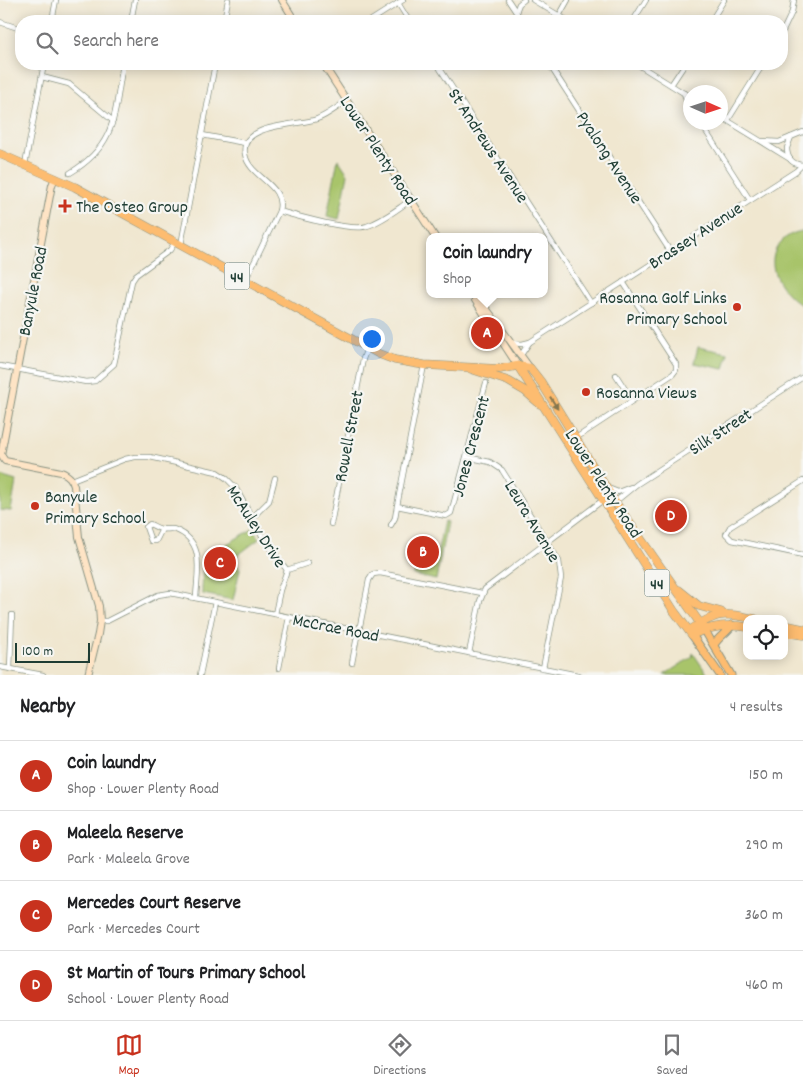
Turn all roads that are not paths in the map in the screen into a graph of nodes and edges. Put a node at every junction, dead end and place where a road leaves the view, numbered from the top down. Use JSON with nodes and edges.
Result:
{"nodes":[{"id":1,"x":56,"y":0,"type":"edge"},
{"id":2,"x":136,"y":0,"type":"edge"},
{"id":3,"x":228,"y":0,"type":"edge"},
{"id":4,"x":282,"y":0,"type":"edge"},
{"id":5,"x":403,"y":0,"type":"edge"},
{"id":6,"x":508,"y":0,"type":"edge"},
{"id":7,"x":524,"y":0,"type":"edge"},
{"id":8,"x":533,"y":0,"type":"edge"},
{"id":9,"x":568,"y":0,"type":"edge"},
{"id":10,"x":646,"y":0,"type":"edge"},
{"id":11,"x":724,"y":0,"type":"edge"},
{"id":12,"x":794,"y":0,"type":"edge"},
{"id":13,"x":398,"y":3,"type":"junction"},
{"id":14,"x":516,"y":12,"type":"junction"},
{"id":15,"x":53,"y":15,"type":"edge"},
{"id":16,"x":132,"y":15,"type":"edge"},
{"id":17,"x":225,"y":15,"type":"edge"},
{"id":18,"x":292,"y":15,"type":"edge"},
{"id":19,"x":379,"y":15,"type":"edge"},
{"id":20,"x":405,"y":15,"type":"edge"},
{"id":21,"x":518,"y":15,"type":"edge"},
{"id":22,"x":556,"y":15,"type":"edge"},
{"id":23,"x":559,"y":15,"type":"edge"},
{"id":24,"x":637,"y":15,"type":"edge"},
{"id":25,"x":715,"y":15,"type":"edge"},
{"id":26,"x":788,"y":20,"type":"edge"},
{"id":27,"x":0,"y":22,"type":"edge"},
{"id":28,"x":15,"y":27,"type":"edge"},
{"id":29,"x":43,"y":70,"type":"edge"},
{"id":30,"x":122,"y":70,"type":"edge"},
{"id":31,"x":215,"y":70,"type":"edge"},
{"id":32,"x":327,"y":70,"type":"edge"},
{"id":33,"x":441,"y":70,"type":"edge"},
{"id":34,"x":554,"y":70,"type":"edge"},
{"id":35,"x":647,"y":70,"type":"edge"},
{"id":36,"x":681,"y":70,"type":"edge"},
{"id":37,"x":759,"y":70,"type":"edge"},
{"id":38,"x":42,"y":77,"type":"junction"},
{"id":39,"x":672,"y":85,"type":"junction"},
{"id":40,"x":683,"y":92,"type":"edge"},
{"id":41,"x":347,"y":101,"type":"junction"},
{"id":42,"x":728,"y":120,"type":"joint"},
{"id":43,"x":112,"y":121,"type":"junction"},
{"id":44,"x":803,"y":127,"type":"edge"},
{"id":45,"x":706,"y":130,"type":"edge"},
{"id":46,"x":803,"y":132,"type":"edge"},
{"id":47,"x":795,"y":134,"type":"junction"},
{"id":48,"x":202,"y":135,"type":"junction"},
{"id":49,"x":761,"y":140,"type":"junction"},
{"id":50,"x":246,"y":144,"type":"junction"},
{"id":51,"x":0,"y":154,"type":"edge"},
{"id":52,"x":791,"y":160,"type":"junction"},
{"id":53,"x":25,"y":165,"type":"junction"},
{"id":54,"x":802,"y":166,"type":"edge"},
{"id":55,"x":70,"y":173,"type":"dead end"},
{"id":56,"x":785,"y":177,"type":"junction"},
{"id":57,"x":55,"y":178,"type":"junction"},
{"id":58,"x":411,"y":200,"type":"junction"},
{"id":59,"x":750,"y":200,"type":"junction"},
{"id":60,"x":279,"y":211,"type":"junction"},
{"id":61,"x":432,"y":233,"type":"edge"},
{"id":62,"x":546,"y":233,"type":"edge"},
{"id":63,"x":548,"y":236,"type":"edge"},
{"id":64,"x":178,"y":244,"type":"junction"},
{"id":65,"x":670,"y":251,"type":"junction"},
{"id":66,"x":245,"y":281,"type":"junction"},
{"id":67,"x":623,"y":282,"type":"junction"},
{"id":68,"x":474,"y":298,"type":"edge"},
{"id":69,"x":475,"y":298,"type":"edge"},
{"id":70,"x":591,"y":302,"type":"junction"},
{"id":71,"x":530,"y":342,"type":"junction"},
{"id":72,"x":512,"y":343,"type":"junction"},
{"id":73,"x":367,"y":348,"type":"junction"},
{"id":74,"x":521,"y":354,"type":"junction"},
{"id":75,"x":424,"y":365,"type":"junction"},
{"id":76,"x":0,"y":366,"type":"edge"},
{"id":77,"x":518,"y":366,"type":"junction"},
{"id":78,"x":470,"y":368,"type":"junction"},
{"id":79,"x":17,"y":369,"type":"junction"},
{"id":80,"x":531,"y":369,"type":"junction"},
{"id":81,"x":524,"y":375,"type":"junction"},
{"id":82,"x":616,"y":375,"type":"dead end"},
{"id":83,"x":803,"y":377,"type":"edge"},
{"id":84,"x":508,"y":381,"type":"junction"},
{"id":85,"x":541,"y":382,"type":"junction"},
{"id":86,"x":486,"y":383,"type":"dead end"},
{"id":87,"x":536,"y":393,"type":"junction"},
{"id":88,"x":632,"y":400,"type":"junction"},
{"id":89,"x":550,"y":414,"type":"junction"},
{"id":90,"x":575,"y":438,"type":"junction"},
{"id":91,"x":1,"y":457,"type":"edge"},
{"id":92,"x":467,"y":457,"type":"junction"},
{"id":93,"x":275,"y":478,"type":"dead end"},
{"id":94,"x":72,"y":480,"type":"junction"},
{"id":95,"x":803,"y":480,"type":"edge"},
{"id":96,"x":637,"y":484,"type":"junction"},
{"id":97,"x":606,"y":487,"type":"junction"},
{"id":98,"x":603,"y":500,"type":"junction"},
{"id":99,"x":615,"y":502,"type":"junction"},
{"id":100,"x":397,"y":506,"type":"junction"},
{"id":101,"x":252,"y":518,"type":"junction"},
{"id":102,"x":331,"y":524,"type":"dead end"},
{"id":103,"x":391,"y":525,"type":"dead end"},
{"id":104,"x":162,"y":529,"type":"dead end"},
{"id":105,"x":547,"y":541,"type":"junction"},
{"id":106,"x":803,"y":555,"type":"edge"},
{"id":107,"x":308,"y":563,"type":"dead end"},
{"id":108,"x":288,"y":570,"type":"junction"},
{"id":109,"x":671,"y":584,"type":"junction"},
{"id":110,"x":482,"y":593,"type":"junction"},
{"id":111,"x":196,"y":598,"type":"junction"},
{"id":112,"x":215,"y":602,"type":"junction"},
{"id":113,"x":688,"y":608,"type":"junction"},
{"id":114,"x":275,"y":614,"type":"junction"},
{"id":115,"x":732,"y":614,"type":"junction"},
{"id":116,"x":12,"y":615,"type":"dead end"},
{"id":117,"x":743,"y":616,"type":"edge"},
{"id":118,"x":289,"y":617,"type":"junction"},
{"id":119,"x":100,"y":621,"type":"junction"},
{"id":120,"x":682,"y":622,"type":"junction"},
{"id":121,"x":732,"y":625,"type":"junction"},
{"id":122,"x":743,"y":626,"type":"edge"},
{"id":123,"x":788,"y":626,"type":"edge"},
{"id":124,"x":702,"y":627,"type":"junction"},
{"id":125,"x":803,"y":629,"type":"edge"},
{"id":126,"x":359,"y":631,"type":"junction"},
{"id":127,"x":690,"y":633,"type":"junction"},
{"id":128,"x":788,"y":633,"type":"edge"},
{"id":129,"x":803,"y":635,"type":"edge"},
{"id":130,"x":714,"y":645,"type":"junction"},
{"id":131,"x":469,"y":653,"type":"junction"},
{"id":132,"x":352,"y":663,"type":"dead end"},
{"id":133,"x":0,"y":667,"type":"edge"},
{"id":134,"x":279,"y":668,"type":"dead end"},
{"id":135,"x":543,"y":668,"type":"junction"},
{"id":136,"x":10,"y":669,"type":"junction"},
{"id":137,"x":43,"y":675,"type":"edge"},
{"id":138,"x":88,"y":675,"type":"edge"},
{"id":139,"x":200,"y":675,"type":"edge"},
{"id":140,"x":578,"y":675,"type":"edge"},
{"id":141,"x":720,"y":675,"type":"edge"},
{"id":142,"x":731,"y":675,"type":"edge"}],
"edges":[{"from":1,"to":15,"type":"street"},
{"from":2,"to":16,"type":"street"},
{"from":3,"to":17,"type":"street"},
{"from":4,"to":18,"type":"street"},
{"from":5,"to":13,"type":"street"},
{"from":6,"to":14,"type":"street"},
{"from":7,"to":14,"type":"street"},
{"from":8,"to":22,"type":"street"},
{"from":9,"to":23,"type":"street"},
{"from":10,"to":24,"type":"street"},
{"from":11,"to":25,"type":"street"},
{"from":12,"to":26,"type":"street"},
{"from":13,"to":19,"type":"street"},
{"from":13,"to":20,"type":"street"},
{"from":14,"to":21,"type":"street"},
{"from":27,"to":28,"type":"street"},
{"from":29,"to":38,"type":"street"},
{"from":30,"to":43,"type":"street"},
{"from":31,"to":48,"type":"street"},
{"from":32,"to":41,"type":"street","name":"Lower Plenty Road"},
{"from":33,"to":62,"type":"street","name":"St Andrews Avenue"},
{"from":34,"to":65,"type":"street","name":"Pyalong Avenue"},
{"from":35,"to":39,"type":"street"},
{"from":36,"to":39,"type":"street"},
{"from":37,"to":42,"type":"street"},
{"from":38,"to":43,"type":"street"},
{"from":38,"to":53,"type":"street"},
{"from":39,"to":40,"type":"street"},
{"from":41,"to":50,"type":"street"},
{"from":41,"to":58,"type":"street","name":"Lower Plenty Road"},
{"from":42,"to":49,"type":"street"},
{"from":43,"to":55,"type":"street"},
{"from":44,"to":47,"type":"street"},
{"from":45,"to":59,"type":"street"},
{"from":46,"to":47,"type":"street"},
{"from":47,"to":49,"type":"street"},
{"from":47,"to":52,"type":"street"},
{"from":48,"to":50,"type":"street"},
{"from":48,"to":64,"type":"street"},
{"from":49,"to":52,"type":"street"},
{"from":50,"to":60,"type":"street"},
{"from":51,"to":53,"type":"highway","number":"44"},
{"from":52,"to":54,"type":"street"},
{"from":52,"to":56,"type":"street"},
{"from":53,"to":57,"type":"highway","number":"44"},
{"from":54,"to":56,"type":"street","name":"Brassey Avenue"},
{"from":56,"to":59,"type":"street","name":"Brassey Avenue"},
{"from":57,"to":64,"type":"highway","number":"44"},
{"from":57,"to":79,"type":"street","name":"Banyule Road"},
{"from":58,"to":60,"type":"street"},
{"from":58,"to":61,"type":"street","name":"Lower Plenty Road"},
{"from":59,"to":65,"type":"street","name":"Brassey Avenue"},
{"from":60,"to":66,"type":"street"},
{"from":63,"to":70,"type":"street","name":"St Andrews Avenue"},
{"from":64,"to":66,"type":"highway","number":"44"},
{"from":64,"to":79,"type":"street"},
{"from":65,"to":67,"type":"street","name":"Brassey Avenue"},
{"from":66,"to":73,"type":"highway","number":"44"},
{"from":67,"to":70,"type":"street","name":"Brassey Avenue"},
{"from":67,"to":88,"type":"street"},
{"from":68,"to":77,"type":"street","name":"Lower Plenty Road"},
{"from":69,"to":72,"type":"street","name":"Lower Plenty Road"},
{"from":70,"to":71,"type":"street","name":"Brassey Avenue"},
{"from":71,"to":72,"type":"street"},
{"from":71,"to":74,"type":"street","name":"Brassey Avenue"},
{"from":72,"to":74,"type":"street","name":"Lower Plenty Road"},
{"from":73,"to":75,"type":"highway","number":"44"},
{"from":73,"to":102,"type":"street","name":"Rowell Street"},
{"from":74,"to":80,"type":"street","name":"Lower Plenty Road"},
{"from":75,"to":78,"type":"highway","number":"44"},
{"from":75,"to":100,"type":"street"},
{"from":76,"to":79,"type":"street"},
{"from":77,"to":78,"type":"highway","number":"44"},
{"from":77,"to":80,"type":"highway","number":"44"},
{"from":77,"to":81,"type":"highway","name":"Lower Plenty Road"},
{"from":78,"to":84,"type":"highway","number":"44"},
{"from":79,"to":91,"type":"street","name":"Banyule Road"},
{"from":80,"to":81,"type":"highway"},
{"from":80,"to":85,"type":"highway","name":"Lower Plenty Road","number":"44"},
{"from":81,"to":84,"type":"highway"},
{"from":81,"to":87,"type":"highway","name":"Lower Plenty Road"},
{"from":82,"to":88,"type":"street"},
{"from":83,"to":96,"type":"street","name":"Silk Street"},
{"from":84,"to":89,"type":"highway","number":"44"},
{"from":85,"to":87,"type":"highway"},
{"from":85,"to":90,"type":"highway","name":"Lower Plenty Road","number":"44","one_way":true},
{"from":86,"to":92,"type":"street","name":"Jones Crescent"},
{"from":87,"to":89,"type":"highway","name":"Lower Plenty Road"},
{"from":88,"to":90,"type":"street"},
{"from":89,"to":98,"type":"highway","name":"Lower Plenty Road","number":"44"},
{"from":90,"to":97,"type":"highway","name":"Lower Plenty Road","number":"44"},
{"from":91,"to":94,"type":"street","name":"Banyule Road"},
{"from":92,"to":100,"type":"street","name":"Jones Crescent"},
{"from":92,"to":105,"type":"street","name":"Leura Avenue"},
{"from":93,"to":101,"type":"street"},
{"from":94,"to":101,"type":"street","name":"McAuley Drive"},
{"from":94,"to":119,"type":"street"},
{"from":95,"to":106,"type":"street"},
{"from":96,"to":97,"type":"street","name":"Silk Street"},
{"from":96,"to":99,"type":"street","name":"Silk Street"},
{"from":97,"to":99,"type":"highway","name":"Lower Plenty Road","number":"44"},
{"from":98,"to":105,"type":"street"},
{"from":98,"to":120,"type":"highway","name":"Lower Plenty Road","number":"44"},
{"from":99,"to":109,"type":"highway","name":"Lower Plenty Road","number":"44"},
{"from":100,"to":103,"type":"street"},
{"from":101,"to":108,"type":"street","name":"McAuley Drive"},
{"from":104,"to":111,"type":"street"},
{"from":105,"to":110,"type":"street"},
{"from":105,"to":135,"type":"street","name":"Leura Avenue"},
{"from":107,"to":108,"type":"street"},
{"from":108,"to":114,"type":"street","name":"McAuley Drive"},
{"from":109,"to":113,"type":"highway","name":"Lower Plenty Road","number":"44"},
{"from":109,"to":115,"type":"highway"},
{"from":110,"to":126,"type":"street"},
{"from":110,"to":131,"type":"street"},
{"from":111,"to":112,"type":"street","name":"McCrae Road"},
{"from":111,"to":119,"type":"street","name":"McCrae Road"},
{"from":112,"to":114,"type":"street","name":"McCrae Road"},
{"from":112,"to":139,"type":"street"},
{"from":113,"to":120,"type":"highway"},
{"from":113,"to":124,"type":"highway","name":"Lower Plenty Road","number":"44"},
{"from":114,"to":118,"type":"street","name":"McCrae Road"},
{"from":115,"to":117,"type":"highway"},
{"from":115,"to":124,"type":"highway"},
{"from":116,"to":136,"type":"street"},
{"from":118,"to":126,"type":"street","name":"McCrae Road"},
{"from":118,"to":134,"type":"street"},
{"from":119,"to":138,"type":"street"},
{"from":120,"to":127,"type":"highway","name":"Lower Plenty Road","number":"44"},
{"from":121,"to":122,"type":"highway"},
{"from":121,"to":124,"type":"highway"},
{"from":121,"to":130,"type":"main road"},
{"from":123,"to":125,"type":"highway"},
{"from":124,"to":127,"type":"highway"},
{"from":124,"to":130,"type":"main road","name":"Lower Plenty Road","number":"44"},
{"from":126,"to":131,"type":"street","name":"McCrae Road"},
{"from":126,"to":132,"type":"street"},
{"from":127,"to":141,"type":"main road","name":"Lower Plenty Road","number":"44"},
{"from":128,"to":129,"type":"highway"},
{"from":130,"to":142,"type":"main road","name":"Lower Plenty Road","number":"44"},
{"from":131,"to":135,"type":"street","name":"McCrae Road"},
{"from":133,"to":136,"type":"street"},
{"from":135,"to":140,"type":"street","name":"McCrae Road"},
{"from":136,"to":137,"type":"street"}]}
